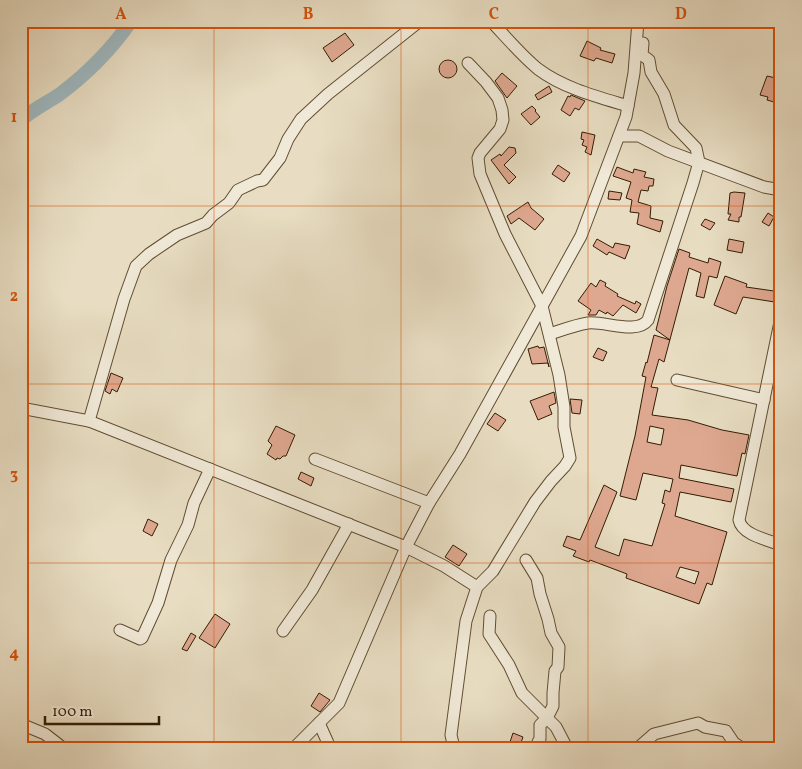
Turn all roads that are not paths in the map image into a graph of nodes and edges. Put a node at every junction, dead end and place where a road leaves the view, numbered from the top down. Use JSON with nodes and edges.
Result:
{"nodes":[{"id":1,"x":420,"y":21,"type":"edge"},
{"id":2,"x":491,"y":21,"type":"edge"},
{"id":3,"x":638,"y":21,"type":"edge"},
{"id":4,"x":638,"y":35,"type":"junction"},
{"id":5,"x":468,"y":63,"type":"dead end"},
{"id":6,"x":627,"y":112,"type":"junction"},
{"id":7,"x":619,"y":136,"type":"junction"},
{"id":8,"x":639,"y":136,"type":"junction"},
{"id":9,"x":699,"y":162,"type":"junction"},
{"id":10,"x":781,"y":190,"type":"edge"},
{"id":11,"x":542,"y":306,"type":"junction"},
{"id":12,"x":781,"y":317,"type":"edge"},
{"id":13,"x":550,"y":334,"type":"junction"},
{"id":14,"x":677,"y":380,"type":"dead end"},
{"id":15,"x":764,"y":400,"type":"junction"},
{"id":16,"x":21,"y":408,"type":"edge"},
{"id":17,"x":90,"y":421,"type":"junction"},
{"id":18,"x":315,"y":459,"type":"dead end"},
{"id":19,"x":210,"y":469,"type":"junction"},
{"id":20,"x":429,"y":503,"type":"junction"},
{"id":21,"x":348,"y":524,"type":"junction"},
{"id":22,"x":781,"y":545,"type":"edge"},
{"id":23,"x":406,"y":547,"type":"junction"},
{"id":24,"x":526,"y":560,"type":"dead end"},
{"id":25,"x":477,"y":587,"type":"junction"},
{"id":26,"x":490,"y":616,"type":"dead end"},
{"id":27,"x":120,"y":630,"type":"dead end"},
{"id":28,"x":283,"y":631,"type":"dead end"},
{"id":29,"x":546,"y":718,"type":"junction"},
{"id":30,"x":319,"y":723,"type":"junction"},
{"id":31,"x":21,"y":724,"type":"edge"},
{"id":32,"x":538,"y":742,"type":"dead end"},
{"id":33,"x":64,"y":748,"type":"edge"},
{"id":34,"x":294,"y":748,"type":"edge"},
{"id":35,"x":329,"y":748,"type":"edge"},
{"id":36,"x":454,"y":748,"type":"edge"},
{"id":37,"x":567,"y":748,"type":"edge"},
{"id":38,"x":638,"y":748,"type":"edge"},
{"id":39,"x":742,"y":748,"type":"edge"}],
"edges":[{"from":1,"to":17,"type":"street"},
{"from":2,"to":6,"type":"street"},
{"from":3,"to":4,"type":"street"},
{"from":4,"to":6,"type":"street"},
{"from":4,"to":9,"type":"street"},
{"from":5,"to":11,"type":"street"},
{"from":6,"to":7,"type":"street"},
{"from":6,"to":8,"type":"street"},
{"from":7,"to":8,"type":"street"},
{"from":7,"to":11,"type":"street"},
{"from":8,"to":9,"type":"street"},
{"from":9,"to":10,"type":"street"},
{"from":9,"to":13,"type":"street"},
{"from":11,"to":13,"type":"street"},
{"from":11,"to":20,"type":"street"},
{"from":12,"to":15,"type":"street"},
{"from":13,"to":25,"type":"street"},
{"from":14,"to":15,"type":"street"},
{"from":15,"to":22,"type":"street"},
{"from":16,"to":17,"type":"street"},
{"from":17,"to":19,"type":"street"},
{"from":18,"to":20,"type":"street"},
{"from":19,"to":21,"type":"street"},
{"from":19,"to":27,"type":"street"},
{"from":20,"to":23,"type":"street"},
{"from":21,"to":23,"type":"street"},
{"from":21,"to":28,"type":"street"},
{"from":23,"to":25,"type":"street"},
{"from":23,"to":30,"type":"street"},
{"from":24,"to":29,"type":"street"},
{"from":25,"to":36,"type":"street"},
{"from":26,"to":29,"type":"street"},
{"from":29,"to":32,"type":"street"},
{"from":29,"to":37,"type":"street"},
{"from":30,"to":34,"type":"street"},
{"from":30,"to":35,"type":"street"},
{"from":31,"to":33,"type":"street"},
{"from":38,"to":39,"type":"street"}]}
